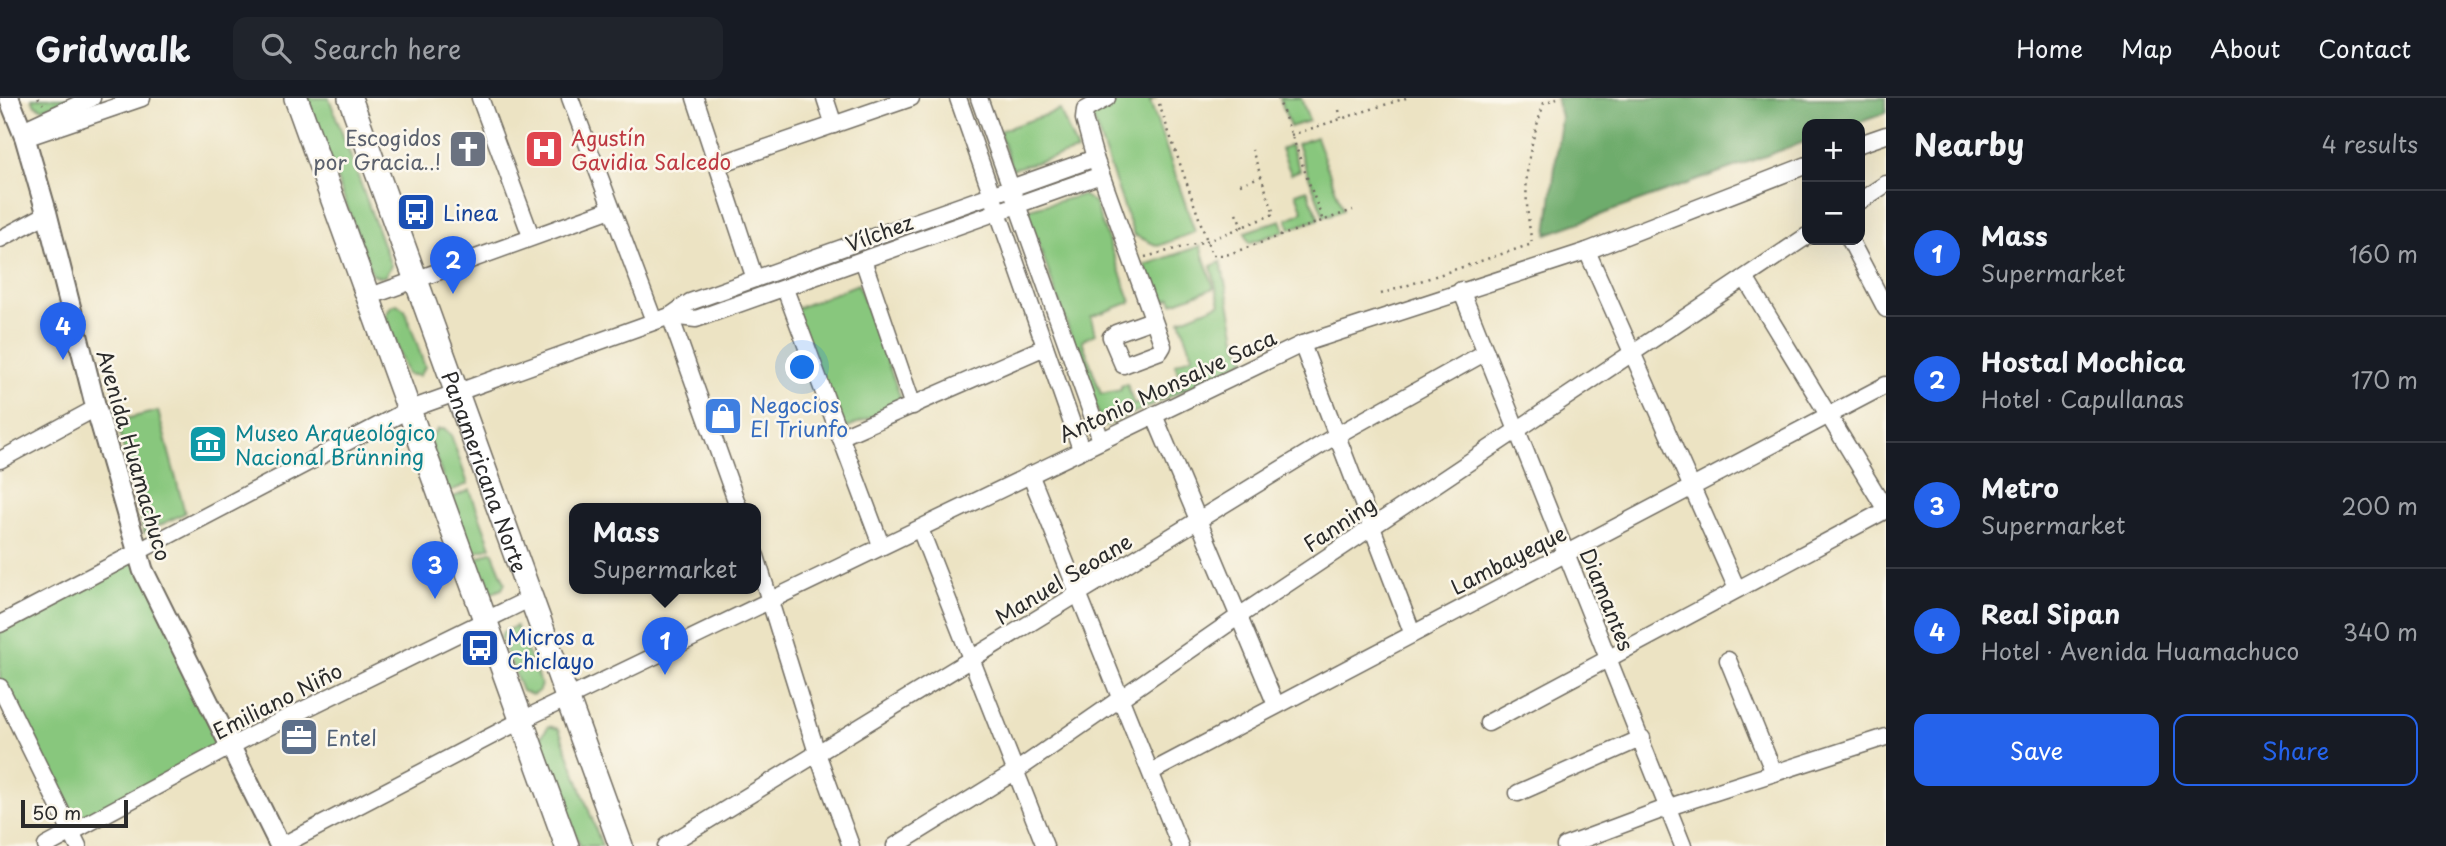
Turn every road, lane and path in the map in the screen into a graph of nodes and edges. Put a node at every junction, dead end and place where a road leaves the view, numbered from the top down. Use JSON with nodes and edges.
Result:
{"nodes":[{"id":1,"x":9,"y":98,"type":"edge"},
{"id":2,"x":92,"y":98,"type":"edge"},
{"id":3,"x":142,"y":98,"type":"edge"},
{"id":4,"x":296,"y":98,"type":"edge"},
{"id":5,"x":350,"y":98,"type":"edge"},
{"id":6,"x":480,"y":98,"type":"edge"},
{"id":7,"x":569,"y":98,"type":"edge"},
{"id":8,"x":695,"y":98,"type":"edge"},
{"id":9,"x":825,"y":98,"type":"edge"},
{"id":10,"x":911,"y":98,"type":"edge"},
{"id":11,"x":958,"y":98,"type":"edge"},
{"id":12,"x":979,"y":98,"type":"edge"},
{"id":13,"x":1107,"y":98,"type":"edge"},
{"id":14,"x":1278,"y":98,"type":"edge"},
{"id":15,"x":1406,"y":98,"type":"edge"},
{"id":16,"x":1557,"y":98,"type":"edge"},
{"id":17,"x":1159,"y":104,"type":"dead end"},
{"id":18,"x":1339,"y":110,"type":"dead end"},
{"id":19,"x":1341,"y":118,"type":"junction"},
{"id":20,"x":834,"y":125,"type":"junction"},
{"id":21,"x":24,"y":134,"type":"junction"},
{"id":22,"x":1291,"y":135,"type":"junction"},
{"id":23,"x":1886,"y":135,"type":"edge"},
{"id":24,"x":1865,"y":142,"type":"edge"},
{"id":25,"x":1252,"y":150,"type":"dead end"},
{"id":26,"x":1095,"y":158,"type":"junction"},
{"id":27,"x":717,"y":165,"type":"junction"},
{"id":28,"x":1802,"y":167,"type":"edge"},
{"id":29,"x":1101,"y":175,"type":"junction"},
{"id":30,"x":1261,"y":176,"type":"junction"},
{"id":31,"x":1240,"y":184,"type":"dead end"},
{"id":32,"x":1886,"y":184,"type":"edge"},
{"id":33,"x":1010,"y":187,"type":"junction"},
{"id":34,"x":991,"y":194,"type":"junction"},
{"id":35,"x":1865,"y":198,"type":"edge"},
{"id":36,"x":1016,"y":205,"type":"junction"},
{"id":37,"x":611,"y":209,"type":"junction"},
{"id":38,"x":1353,"y":210,"type":"dead end"},
{"id":39,"x":997,"y":211,"type":"junction"},
{"id":40,"x":1236,"y":213,"type":"dead end"},
{"id":41,"x":47,"y":214,"type":"junction"},
{"id":42,"x":1323,"y":221,"type":"junction"},
{"id":43,"x":1243,"y":228,"type":"junction"},
{"id":44,"x":531,"y":236,"type":"junction"},
{"id":45,"x":0,"y":239,"type":"edge"},
{"id":46,"x":1802,"y":239,"type":"edge"},
{"id":47,"x":1207,"y":241,"type":"junction"},
{"id":48,"x":1853,"y":245,"type":"edge"},
{"id":49,"x":1587,"y":251,"type":"junction"},
{"id":50,"x":863,"y":260,"type":"junction"},
{"id":51,"x":1131,"y":260,"type":"junction"},
{"id":52,"x":1745,"y":278,"type":"junction"},
{"id":53,"x":755,"y":279,"type":"junction"},
{"id":54,"x":415,"y":280,"type":"junction"},
{"id":55,"x":785,"y":289,"type":"junction"},
{"id":56,"x":1461,"y":290,"type":"junction"},
{"id":57,"x":1381,"y":294,"type":"dead end"},
{"id":58,"x":368,"y":297,"type":"junction"},
{"id":59,"x":1886,"y":309,"type":"edge"},
{"id":60,"x":662,"y":318,"type":"junction"},
{"id":61,"x":1152,"y":320,"type":"dead end"},
{"id":62,"x":1302,"y":344,"type":"junction"},
{"id":63,"x":1045,"y":347,"type":"junction"},
{"id":64,"x":1486,"y":352,"type":"junction"},
{"id":65,"x":1633,"y":353,"type":"junction"},
{"id":66,"x":1886,"y":385,"type":"edge"},
{"id":67,"x":456,"y":391,"type":"junction"},
{"id":68,"x":913,"y":406,"type":"junction"},
{"id":69,"x":96,"y":408,"type":"junction"},
{"id":70,"x":408,"y":410,"type":"junction"},
{"id":71,"x":1154,"y":415,"type":"junction"},
{"id":72,"x":1828,"y":415,"type":"junction"},
{"id":73,"x":1518,"y":431,"type":"junction"},
{"id":74,"x":1337,"y":435,"type":"junction"},
{"id":75,"x":839,"y":437,"type":"junction"},
{"id":76,"x":1101,"y":440,"type":"junction"},
{"id":77,"x":1081,"y":449,"type":"junction"},
{"id":78,"x":0,"y":460,"type":"edge"},
{"id":79,"x":1030,"y":474,"type":"junction"},
{"id":80,"x":1691,"y":485,"type":"junction"},
{"id":81,"x":737,"y":503,"type":"edge"},
{"id":82,"x":1886,"y":510,"type":"edge"},
{"id":83,"x":1198,"y":520,"type":"junction"},
{"id":84,"x":1371,"y":527,"type":"junction"},
{"id":85,"x":920,"y":529,"type":"junction"},
{"id":86,"x":881,"y":545,"type":"junction"},
{"id":87,"x":1567,"y":553,"type":"junction"},
{"id":88,"x":137,"y":555,"type":"junction"},
{"id":89,"x":761,"y":569,"type":"edge"},
{"id":90,"x":1737,"y":589,"type":"junction"},
{"id":91,"x":1079,"y":595,"type":"junction"},
{"id":92,"x":531,"y":598,"type":"junction"},
{"id":93,"x":771,"y":598,"type":"junction"},
{"id":94,"x":1239,"y":616,"type":"junction"},
{"id":95,"x":483,"y":620,"type":"junction"},
{"id":96,"x":0,"y":624,"type":"edge"},
{"id":97,"x":1412,"y":632,"type":"junction"},
{"id":98,"x":971,"y":657,"type":"junction"},
{"id":99,"x":1609,"y":657,"type":"junction"},
{"id":100,"x":1728,"y":660,"type":"dead end"},
{"id":101,"x":0,"y":687,"type":"edge"},
{"id":102,"x":567,"y":698,"type":"junction"},
{"id":103,"x":1121,"y":698,"type":"junction"},
{"id":104,"x":1276,"y":705,"type":"junction"},
{"id":105,"x":520,"y":721,"type":"junction"},
{"id":106,"x":1488,"y":723,"type":"dead end"},
{"id":107,"x":1886,"y":737,"type":"edge"},
{"id":108,"x":1642,"y":738,"type":"junction"},
{"id":109,"x":231,"y":746,"type":"junction"},
{"id":110,"x":817,"y":753,"type":"junction"},
{"id":111,"x":1016,"y":771,"type":"junction"},
{"id":112,"x":1151,"y":772,"type":"junction"},
{"id":113,"x":1774,"y":773,"type":"junction"},
{"id":114,"x":1518,"y":793,"type":"dead end"},
{"id":115,"x":1670,"y":807,"type":"junction"},
{"id":116,"x":75,"y":839,"type":"edge"},
{"id":117,"x":46,"y":846,"type":"edge"},
{"id":118,"x":281,"y":846,"type":"edge"},
{"id":119,"x":567,"y":846,"type":"edge"},
{"id":120,"x":621,"y":846,"type":"edge"},
{"id":121,"x":666,"y":846,"type":"edge"},
{"id":122,"x":851,"y":846,"type":"edge"},
{"id":123,"x":895,"y":846,"type":"edge"},
{"id":124,"x":1045,"y":846,"type":"edge"},
{"id":125,"x":1180,"y":846,"type":"edge"},
{"id":126,"x":1565,"y":846,"type":"edge"},
{"id":127,"x":1684,"y":846,"type":"edge"}],
"edges":[{"from":1,"to":21,"type":"main road","name":"Avenida Huamachuco"},
{"from":2,"to":21,"type":"street"},
{"from":3,"to":21,"type":"street"},
{"from":4,"to":58,"type":"highway"},
{"from":5,"to":54,"type":"highway","name":"Panamericana Norte"},
{"from":6,"to":44,"type":"street"},
{"from":7,"to":37,"type":"street"},
{"from":8,"to":27,"type":"street"},
{"from":9,"to":20,"type":"street"},
{"from":10,"to":20,"type":"street"},
{"from":11,"to":34,"type":"street"},
{"from":12,"to":33,"type":"street"},
{"from":13,"to":26,"type":"street"},
{"from":14,"to":22,"type":"path"},
{"from":15,"to":19,"type":"path"},
{"from":16,"to":57,"type":"path"},
{"from":17,"to":47,"type":"path"},
{"from":18,"to":19,"type":"path"},
{"from":19,"to":22,"type":"path"},
{"from":20,"to":27,"type":"street"},
{"from":21,"to":41,"type":"main road","name":"Avenida Huamachuco"},
{"from":22,"to":42,"type":"path"},
{"from":23,"to":24,"type":"street"},
{"from":25,"to":30,"type":"path"},
{"from":26,"to":29,"type":"street"},
{"from":26,"to":33,"type":"street","name":"Vílchez"},
{"from":27,"to":53,"type":"street"},
{"from":28,"to":49,"type":"street","name":"Antonio Monsalve Saca"},
{"from":29,"to":36,"type":"street","name":"Vílchez"},
{"from":29,"to":51,"type":"street"},
{"from":30,"to":31,"type":"path"},
{"from":30,"to":43,"type":"path"},
{"from":32,"to":35,"type":"street"},
{"from":33,"to":34,"type":"street","name":"Vílchez"},
{"from":33,"to":36,"type":"street"},
{"from":34,"to":39,"type":"street"},
{"from":34,"to":53,"type":"street","name":"Vílchez"},
{"from":36,"to":39,"type":"street","name":"Vílchez"},
{"from":36,"to":76,"type":"street"},
{"from":37,"to":44,"type":"street"},
{"from":37,"to":60,"type":"street"},
{"from":38,"to":42,"type":"path"},
{"from":39,"to":50,"type":"street","name":"Vílchez"},
{"from":39,"to":63,"type":"street"},
{"from":40,"to":43,"type":"path"},
{"from":41,"to":45,"type":"street"},
{"from":41,"to":69,"type":"main road","name":"Avenida Huamachuco"},
{"from":42,"to":47,"type":"path"},
{"from":43,"to":47,"type":"path"},
{"from":44,"to":54,"type":"street"},
{"from":46,"to":52,"type":"street","name":"Fanning"},
{"from":47,"to":51,"type":"path"},
{"from":48,"to":59,"type":"street"},
{"from":49,"to":56,"type":"street","name":"Antonio Monsalve Saca"},
{"from":49,"to":65,"type":"street"},
{"from":50,"to":55,"type":"street","name":"Vílchez"},
{"from":50,"to":68,"type":"street"},
{"from":51,"to":61,"type":"street"},
{"from":52,"to":65,"type":"street","name":"Fanning"},
{"from":52,"to":72,"type":"street"},
{"from":53,"to":60,"type":"street","name":"Vílchez"},
{"from":54,"to":58,"type":"street"},
{"from":54,"to":67,"type":"highway","name":"Panamericana Norte"},
{"from":55,"to":60,"type":"street","name":"Vílchez"},
{"from":55,"to":75,"type":"street"},
{"from":56,"to":62,"type":"street","name":"Antonio Monsalve Saca"},
{"from":56,"to":64,"type":"street","name":"Diamantes"},
{"from":58,"to":70,"type":"highway"},
{"from":60,"to":67,"type":"street","name":"Vílchez"},
{"from":60,"to":81,"type":"street"},
{"from":62,"to":71,"type":"street","name":"Antonio Monsalve Saca"},
{"from":62,"to":74,"type":"street"},
{"from":63,"to":68,"type":"street"},
{"from":63,"to":77,"type":"street"},
{"from":64,"to":73,"type":"street","name":"Diamantes"},
{"from":64,"to":74,"type":"street","name":"Manuel Seoane"},
{"from":65,"to":73,"type":"street","name":"Fanning"},
{"from":65,"to":80,"type":"street"},
{"from":66,"to":72,"type":"street","name":"Lambayeque"},
{"from":67,"to":70,"type":"street","name":"Vílchez"},
{"from":67,"to":92,"type":"highway","name":"Panamericana Norte"},
{"from":68,"to":75,"type":"street"},
{"from":69,"to":78,"type":"street"},
{"from":69,"to":88,"type":"main road","name":"Avenida Huamachuco"},
{"from":70,"to":88,"type":"street","name":"Vílchez"},
{"from":70,"to":95,"type":"highway"},
{"from":71,"to":76,"type":"street","name":"Antonio Monsalve Saca"},
{"from":71,"to":83,"type":"street"},
{"from":72,"to":80,"type":"street","name":"Lambayeque"},
{"from":72,"to":82,"type":"street"},
{"from":73,"to":84,"type":"street","name":"Fanning"},
{"from":73,"to":87,"type":"street","name":"Diamantes"},
{"from":74,"to":83,"type":"street","name":"Manuel Seoane"},
{"from":74,"to":84,"type":"street"},
{"from":75,"to":86,"type":"street"},
{"from":76,"to":77,"type":"street","name":"Antonio Monsalve Saca"},
{"from":77,"to":79,"type":"street","name":"Antonio Monsalve Saca"},
{"from":79,"to":85,"type":"street","name":"Antonio Monsalve Saca"},
{"from":79,"to":91,"type":"street"},
{"from":80,"to":87,"type":"street","name":"Lambayeque"},
{"from":80,"to":90,"type":"street"},
{"from":82,"to":90,"type":"street"},
{"from":83,"to":91,"type":"street","name":"Manuel Seoane"},
{"from":83,"to":94,"type":"street"},
{"from":84,"to":94,"type":"street","name":"Fanning"},
{"from":84,"to":97,"type":"street"},
{"from":85,"to":86,"type":"street","name":"Antonio Monsalve Saca"},
{"from":85,"to":98,"type":"street"},
{"from":86,"to":93,"type":"street","name":"Antonio Monsalve Saca"},
{"from":87,"to":97,"type":"street","name":"Lambayeque"},
{"from":87,"to":99,"type":"street","name":"Diamantes"},
{"from":88,"to":96,"type":"street","name":"Vílchez"},
{"from":88,"to":109,"type":"main road","name":"Avenida Huamachuco"},
{"from":89,"to":93,"type":"street"},
{"from":90,"to":99,"type":"street"},
{"from":91,"to":98,"type":"street","name":"Manuel Seoane"},
{"from":91,"to":103,"type":"street"},
{"from":92,"to":95,"type":"street","name":"Emiliano Niño"},
{"from":92,"to":102,"type":"highway","name":"Panamericana Norte"},
{"from":93,"to":102,"type":"street","name":"Antonio Monsalve Saca"},
{"from":93,"to":110,"type":"street"},
{"from":94,"to":103,"type":"street","name":"Fanning"},
{"from":94,"to":104,"type":"street"},
{"from":95,"to":105,"type":"highway"},
{"from":95,"to":109,"type":"street","name":"Emiliano Niño"},
{"from":97,"to":104,"type":"street","name":"Lambayeque"},
{"from":98,"to":110,"type":"street","name":"Manuel Seoane"},
{"from":98,"to":111,"type":"street"},
{"from":99,"to":106,"type":"street"},
{"from":99,"to":108,"type":"street","name":"Diamantes"},
{"from":100,"to":113,"type":"street"},
{"from":101,"to":116,"type":"street"},
{"from":102,"to":105,"type":"street","name":"Antonio Monsalve Saca"},
{"from":102,"to":120,"type":"highway","name":"Panamericana Norte"},
{"from":103,"to":111,"type":"street","name":"Fanning"},
{"from":103,"to":112,"type":"street"},
{"from":104,"to":112,"type":"street","name":"Lambayeque"},
{"from":105,"to":118,"type":"street","name":"Antonio Monsalve Saca"},
{"from":105,"to":119,"type":"highway"},
{"from":107,"to":113,"type":"street"},
{"from":108,"to":114,"type":"street"},
{"from":108,"to":115,"type":"street","name":"Diamantes"},
{"from":109,"to":116,"type":"street","name":"Emiliano Niño"},
{"from":109,"to":118,"type":"main road","name":"Avenida Huamachuco"},
{"from":110,"to":121,"type":"street","name":"Manuel Seoane"},
{"from":110,"to":122,"type":"street"},
{"from":111,"to":123,"type":"street","name":"Fanning"},
{"from":111,"to":124,"type":"street"},
{"from":112,"to":125,"type":"street"},
{"from":113,"to":115,"type":"street"},
{"from":115,"to":126,"type":"street"},
{"from":115,"to":127,"type":"street","name":"Diamantes"},
{"from":116,"to":117,"type":"street","name":"Emiliano Niño"}]}
